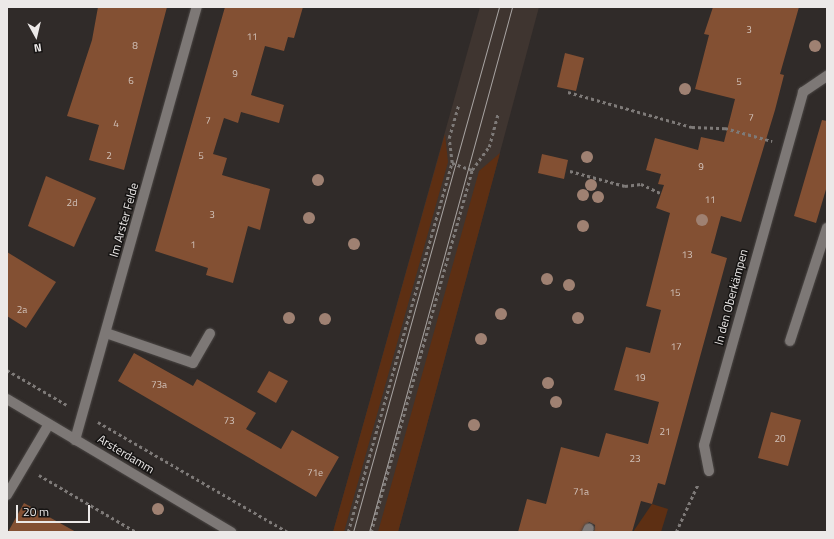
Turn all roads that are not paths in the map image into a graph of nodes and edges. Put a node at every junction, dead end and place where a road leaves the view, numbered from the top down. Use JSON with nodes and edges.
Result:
{"nodes":[{"id":1,"x":197,"y":7,"type":"edge"},
{"id":2,"x":827,"y":76,"type":"edge"},
{"id":3,"x":827,"y":228,"type":"edge"},
{"id":4,"x":106,"y":334,"type":"junction"},
{"id":5,"x":210,"y":334,"type":"dead end"},
{"id":6,"x":790,"y":341,"type":"dead end"},
{"id":7,"x":7,"y":399,"type":"edge"},
{"id":8,"x":49,"y":424,"type":"junction"},
{"id":9,"x":76,"y":440,"type":"junction"},
{"id":10,"x":709,"y":472,"type":"road end"},
{"id":11,"x":7,"y":495,"type":"edge"},
{"id":12,"x":231,"y":532,"type":"edge"}],
"edges":[{"from":1,"to":4,"type":"street","name":"Im Arster Felde"},
{"from":2,"to":10,"type":"street","name":"In den Oberkämpen"},
{"from":3,"to":6,"type":"street"},
{"from":4,"to":5,"type":"street"},
{"from":4,"to":9,"type":"street","name":"Im Arster Felde"},
{"from":7,"to":8,"type":"street","name":"Arsterdamm"},
{"from":8,"to":9,"type":"street","name":"Arsterdamm"},
{"from":8,"to":11,"type":"street"},
{"from":9,"to":12,"type":"street","name":"Arsterdamm"}]}
